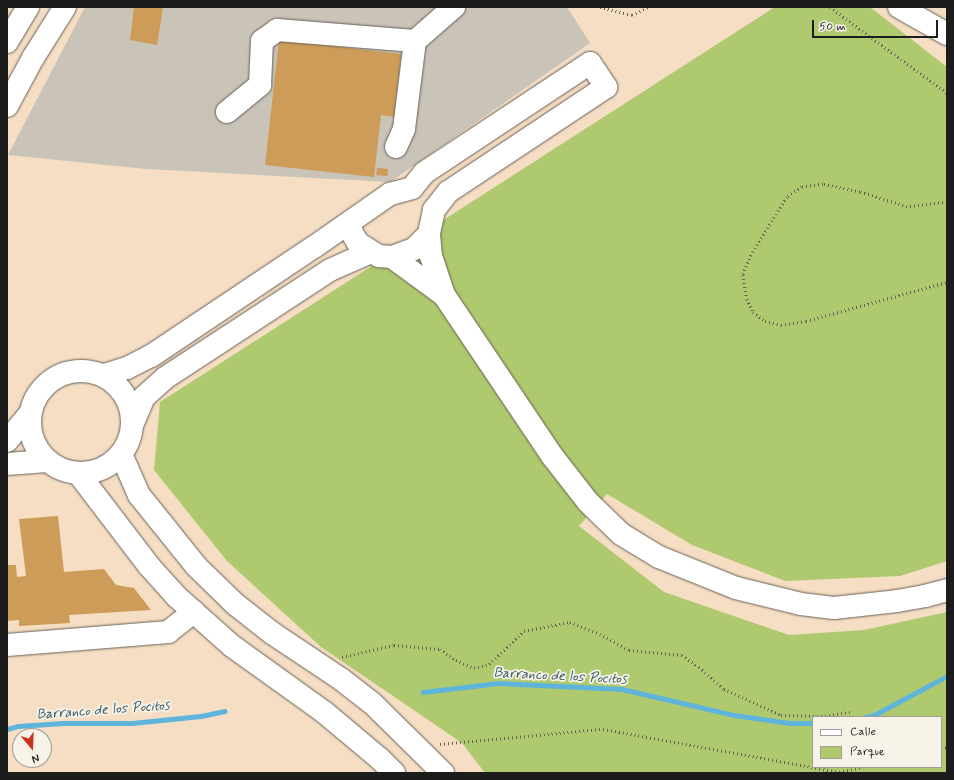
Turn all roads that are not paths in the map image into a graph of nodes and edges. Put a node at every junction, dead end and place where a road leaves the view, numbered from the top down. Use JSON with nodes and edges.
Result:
{"nodes":[{"id":1,"x":28,"y":7,"type":"edge"},
{"id":2,"x":65,"y":7,"type":"edge"},
{"id":3,"x":454,"y":7,"type":"edge"},
{"id":4,"x":899,"y":7,"type":"edge"},
{"id":5,"x":947,"y":34,"type":"edge"},
{"id":6,"x":415,"y":41,"type":"junction"},
{"id":7,"x":7,"y":42,"type":"edge"},
{"id":8,"x":7,"y":106,"type":"edge"},
{"id":9,"x":227,"y":112,"type":"dead end"},
{"id":10,"x":396,"y":147,"type":"dead end"},
{"id":11,"x":412,"y":188,"type":"junction"},
{"id":12,"x":434,"y":210,"type":"junction"},
{"id":13,"x":350,"y":222,"type":"junction"},
{"id":14,"x":429,"y":234,"type":"junction"},
{"id":15,"x":371,"y":252,"type":"junction"},
{"id":16,"x":392,"y":257,"type":"junction"},
{"id":17,"x":444,"y":295,"type":"junction"},
{"id":18,"x":104,"y":375,"type":"junction"},
{"id":19,"x":30,"y":414,"type":"junction"},
{"id":20,"x":133,"y":423,"type":"junction"},
{"id":21,"x":7,"y":441,"type":"edge"},
{"id":22,"x":122,"y":454,"type":"junction"},
{"id":23,"x":48,"y":461,"type":"junction"},
{"id":24,"x":7,"y":464,"type":"edge"},
{"id":25,"x":78,"y":473,"type":"junction"},
{"id":26,"x":947,"y":590,"type":"edge"},
{"id":27,"x":194,"y":612,"type":"junction"},
{"id":28,"x":7,"y":645,"type":"edge"},
{"id":29,"x":394,"y":773,"type":"edge"},
{"id":30,"x":443,"y":773,"type":"edge"}],
"edges":[{"from":1,"to":7,"type":"main road"},
{"from":2,"to":8,"type":"main road"},
{"from":3,"to":6,"type":"main road"},
{"from":4,"to":5,"type":"main road"},
{"from":6,"to":9,"type":"main road"},
{"from":6,"to":10,"type":"main road"},
{"from":11,"to":12,"type":"main road"},
{"from":11,"to":12,"type":"main road"},
{"from":11,"to":13,"type":"main road"},
{"from":12,"to":14,"type":"main road"},
{"from":13,"to":15,"type":"main road"},
{"from":13,"to":18,"type":"main road"},
{"from":14,"to":16,"type":"main road"},
{"from":14,"to":17,"type":"main road"},
{"from":15,"to":16,"type":"main road"},
{"from":15,"to":20,"type":"main road"},
{"from":16,"to":17,"type":"main road"},
{"from":17,"to":26,"type":"main road"},
{"from":18,"to":19,"type":"main road"},
{"from":18,"to":20,"type":"main road"},
{"from":19,"to":21,"type":"main road"},
{"from":19,"to":23,"type":"main road"},
{"from":20,"to":22,"type":"main road"},
{"from":22,"to":25,"type":"main road"},
{"from":22,"to":30,"type":"main road"},
{"from":23,"to":24,"type":"main road"},
{"from":23,"to":25,"type":"main road"},
{"from":25,"to":27,"type":"main road"},
{"from":27,"to":28,"type":"main road"},
{"from":27,"to":29,"type":"main road"}]}
